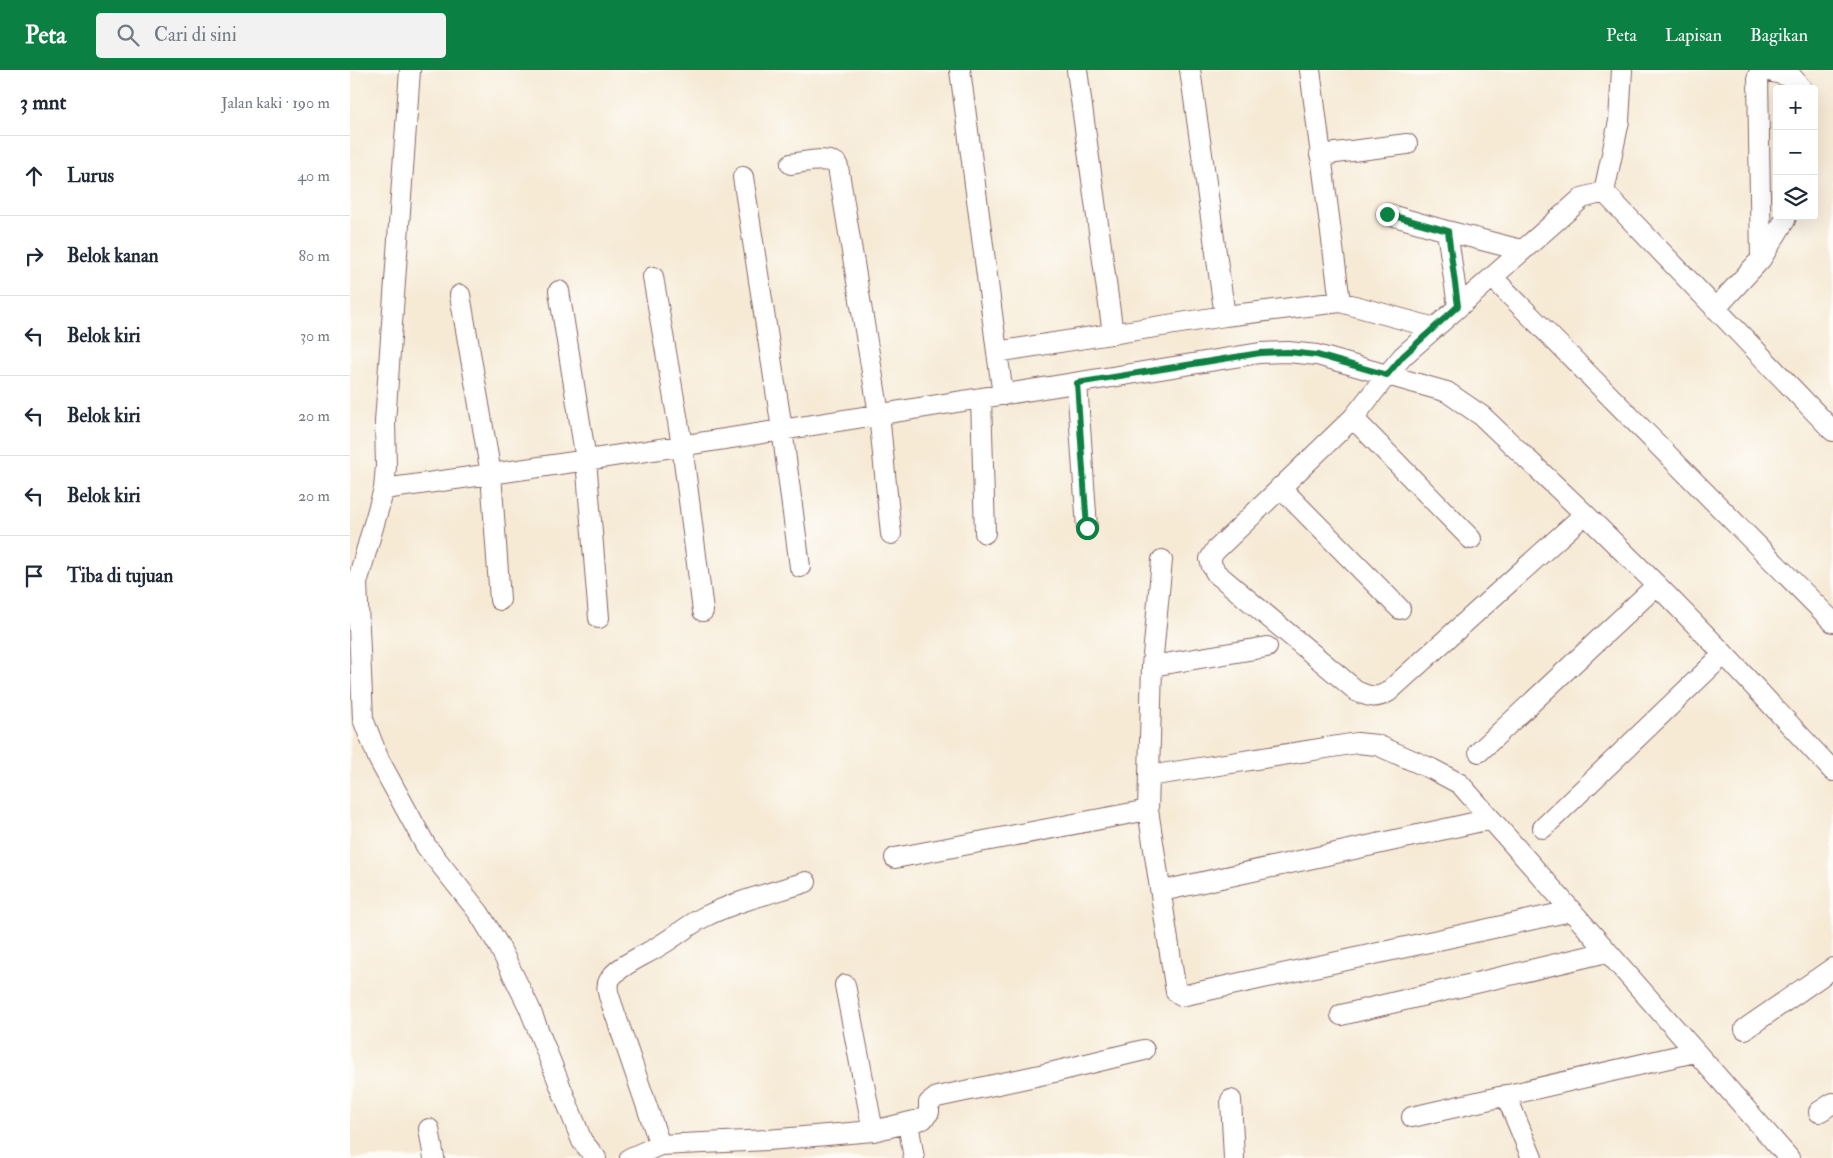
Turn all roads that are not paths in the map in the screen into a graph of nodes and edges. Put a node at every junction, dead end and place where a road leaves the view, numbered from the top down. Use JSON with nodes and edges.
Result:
{"nodes":[{"id":1,"x":410,"y":70,"type":"edge"},
{"id":2,"x":960,"y":70,"type":"edge"},
{"id":3,"x":1077,"y":70,"type":"edge"},
{"id":4,"x":1190,"y":70,"type":"edge"},
{"id":5,"x":1310,"y":70,"type":"edge"},
{"id":6,"x":1622,"y":70,"type":"edge"},
{"id":7,"x":1799,"y":85,"type":"edge"},
{"id":8,"x":1407,"y":144,"type":"dead end"},
{"id":9,"x":1320,"y":155,"type":"junction"},
{"id":10,"x":791,"y":164,"type":"dead end"},
{"id":11,"x":743,"y":177,"type":"dead end"},
{"id":12,"x":1604,"y":192,"type":"junction"},
{"id":13,"x":1387,"y":214,"type":"dead end"},
{"id":14,"x":1785,"y":220,"type":"edge"},
{"id":15,"x":1448,"y":231,"type":"junction"},
{"id":16,"x":1522,"y":250,"type":"junction"},
{"id":17,"x":1761,"y":259,"type":"junction"},
{"id":18,"x":653,"y":277,"type":"dead end"},
{"id":19,"x":1492,"y":277,"type":"junction"},
{"id":20,"x":558,"y":290,"type":"dead end"},
{"id":21,"x":460,"y":295,"type":"dead end"},
{"id":22,"x":1340,"y":302,"type":"junction"},
{"id":23,"x":1458,"y":306,"type":"junction"},
{"id":24,"x":1715,"y":309,"type":"junction"},
{"id":25,"x":1225,"y":316,"type":"junction"},
{"id":26,"x":1113,"y":334,"type":"junction"},
{"id":27,"x":1428,"y":334,"type":"junction"},
{"id":28,"x":998,"y":358,"type":"junction"},
{"id":29,"x":1387,"y":375,"type":"junction"},
{"id":30,"x":1077,"y":383,"type":"junction"},
{"id":31,"x":1003,"y":393,"type":"junction"},
{"id":32,"x":981,"y":398,"type":"junction"},
{"id":33,"x":879,"y":414,"type":"junction"},
{"id":34,"x":1353,"y":418,"type":"junction"},
{"id":35,"x":782,"y":429,"type":"junction"},
{"id":36,"x":1833,"y":431,"type":"edge"},
{"id":37,"x":682,"y":445,"type":"junction"},
{"id":38,"x":586,"y":460,"type":"junction"},
{"id":39,"x":490,"y":474,"type":"junction"},
{"id":40,"x":1280,"y":486,"type":"junction"},
{"id":41,"x":384,"y":489,"type":"junction"},
{"id":42,"x":1586,"y":514,"type":"junction"},
{"id":43,"x":1087,"y":528,"type":"dead end"},
{"id":44,"x":985,"y":533,"type":"dead end"},
{"id":45,"x":891,"y":534,"type":"dead end"},
{"id":46,"x":1471,"y":539,"type":"dead end"},
{"id":47,"x":1162,"y":560,"type":"dead end"},
{"id":48,"x":800,"y":567,"type":"dead end"},
{"id":49,"x":1657,"y":585,"type":"junction"},
{"id":50,"x":353,"y":586,"type":"edge"},
{"id":51,"x":500,"y":600,"type":"dead end"},
{"id":52,"x":1400,"y":609,"type":"dead end"},
{"id":53,"x":703,"y":611,"type":"dead end"},
{"id":54,"x":599,"y":618,"type":"dead end"},
{"id":55,"x":1833,"y":622,"type":"edge"},
{"id":56,"x":1267,"y":648,"type":"dead end"},
{"id":57,"x":1724,"y":654,"type":"junction"},
{"id":58,"x":1152,"y":666,"type":"junction"},
{"id":59,"x":1479,"y":752,"type":"dead end"},
{"id":60,"x":1833,"y":771,"type":"edge"},
{"id":61,"x":1148,"y":776,"type":"junction"},
{"id":62,"x":1148,"y":810,"type":"junction"},
{"id":63,"x":1491,"y":819,"type":"junction"},
{"id":64,"x":1543,"y":828,"type":"dead end"},
{"id":65,"x":895,"y":858,"type":"dead end"},
{"id":66,"x":806,"y":882,"type":"dead end"},
{"id":67,"x":1162,"y":891,"type":"junction"},
{"id":68,"x":1571,"y":911,"type":"junction"},
{"id":69,"x":1607,"y":952,"type":"junction"},
{"id":70,"x":1833,"y":968,"type":"edge"},
{"id":71,"x":845,"y":985,"type":"dead end"},
{"id":72,"x":1341,"y":1015,"type":"dead end"},
{"id":73,"x":1745,"y":1029,"type":"dead end"},
{"id":74,"x":1144,"y":1050,"type":"dead end"},
{"id":75,"x":1695,"y":1052,"type":"junction"},
{"id":76,"x":1506,"y":1095,"type":"junction"},
{"id":77,"x":1231,"y":1100,"type":"dead end"},
{"id":78,"x":1412,"y":1117,"type":"dead end"},
{"id":79,"x":908,"y":1123,"type":"junction"},
{"id":80,"x":429,"y":1129,"type":"dead end"},
{"id":81,"x":873,"y":1131,"type":"junction"},
{"id":82,"x":660,"y":1145,"type":"junction"},
{"id":83,"x":434,"y":1158,"type":"edge"},
{"id":84,"x":596,"y":1158,"type":"edge"},
{"id":85,"x":630,"y":1158,"type":"edge"},
{"id":86,"x":914,"y":1158,"type":"edge"},
{"id":87,"x":1234,"y":1158,"type":"edge"},
{"id":88,"x":1532,"y":1158,"type":"edge"},
{"id":89,"x":1788,"y":1158,"type":"edge"}],
"edges":[{"from":1,"to":41,"type":"street"},
{"from":2,"to":28,"type":"street"},
{"from":3,"to":26,"type":"street"},
{"from":4,"to":25,"type":"street"},
{"from":5,"to":9,"type":"street"},
{"from":6,"to":12,"type":"street"},
{"from":7,"to":17,"type":"street"},
{"from":8,"to":9,"type":"street"},
{"from":9,"to":22,"type":"street"},
{"from":10,"to":33,"type":"street"},
{"from":11,"to":35,"type":"street"},
{"from":12,"to":16,"type":"street"},
{"from":12,"to":24,"type":"street"},
{"from":13,"to":15,"type":"street"},
{"from":14,"to":17,"type":"street"},
{"from":15,"to":16,"type":"street"},
{"from":15,"to":23,"type":"street"},
{"from":16,"to":19,"type":"street"},
{"from":17,"to":24,"type":"street"},
{"from":18,"to":37,"type":"street"},
{"from":19,"to":23,"type":"street"},
{"from":19,"to":55,"type":"street"},
{"from":20,"to":38,"type":"street"},
{"from":21,"to":39,"type":"street"},
{"from":22,"to":25,"type":"street"},
{"from":22,"to":27,"type":"street"},
{"from":23,"to":27,"type":"street"},
{"from":24,"to":36,"type":"street"},
{"from":25,"to":26,"type":"street"},
{"from":26,"to":28,"type":"street"},
{"from":27,"to":29,"type":"street"},
{"from":28,"to":31,"type":"street"},
{"from":29,"to":30,"type":"street"},
{"from":29,"to":34,"type":"street"},
{"from":29,"to":42,"type":"street"},
{"from":30,"to":31,"type":"street"},
{"from":30,"to":43,"type":"street"},
{"from":31,"to":32,"type":"street"},
{"from":32,"to":33,"type":"street"},
{"from":32,"to":44,"type":"street"},
{"from":33,"to":35,"type":"street"},
{"from":33,"to":45,"type":"street"},
{"from":34,"to":40,"type":"street"},
{"from":34,"to":46,"type":"street"},
{"from":35,"to":37,"type":"street"},
{"from":35,"to":48,"type":"street"},
{"from":37,"to":38,"type":"street"},
{"from":37,"to":53,"type":"street"},
{"from":38,"to":39,"type":"street"},
{"from":38,"to":54,"type":"street"},
{"from":39,"to":41,"type":"street"},
{"from":39,"to":51,"type":"street"},
{"from":40,"to":42,"type":"street"},
{"from":40,"to":52,"type":"street"},
{"from":41,"to":50,"type":"street"},
{"from":42,"to":49,"type":"street"},
{"from":47,"to":58,"type":"street"},
{"from":49,"to":57,"type":"street"},
{"from":49,"to":59,"type":"street"},
{"from":50,"to":84,"type":"street"},
{"from":56,"to":58,"type":"street"},
{"from":57,"to":60,"type":"street"},
{"from":57,"to":64,"type":"street"},
{"from":58,"to":61,"type":"street"},
{"from":61,"to":62,"type":"street"},
{"from":61,"to":63,"type":"street"},
{"from":62,"to":65,"type":"street"},
{"from":62,"to":67,"type":"street"},
{"from":63,"to":67,"type":"street"},
{"from":63,"to":68,"type":"street"},
{"from":66,"to":82,"type":"street"},
{"from":67,"to":68,"type":"street"},
{"from":68,"to":69,"type":"street"},
{"from":69,"to":72,"type":"street"},
{"from":69,"to":75,"type":"street"},
{"from":70,"to":73,"type":"street"},
{"from":71,"to":81,"type":"street"},
{"from":74,"to":79,"type":"street"},
{"from":75,"to":76,"type":"street"},
{"from":75,"to":89,"type":"street"},
{"from":76,"to":78,"type":"street"},
{"from":76,"to":88,"type":"street"},
{"from":77,"to":87,"type":"street"},
{"from":79,"to":81,"type":"street"},
{"from":79,"to":86,"type":"street"},
{"from":80,"to":83,"type":"street"},
{"from":81,"to":82,"type":"street"},
{"from":82,"to":85,"type":"street"}]}
